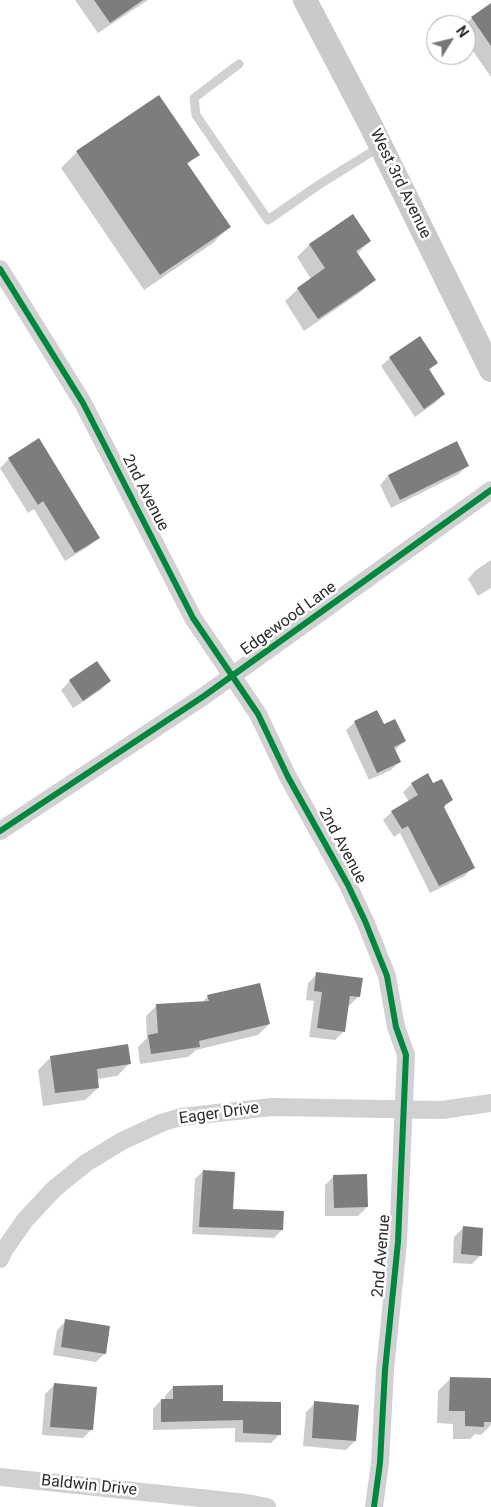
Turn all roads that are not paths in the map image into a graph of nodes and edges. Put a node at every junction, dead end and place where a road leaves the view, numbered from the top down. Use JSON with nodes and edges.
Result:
{"nodes":[{"id":1,"x":305,"y":0,"type":"edge"},
{"id":2,"x":239,"y":64,"type":"dead end"},
{"id":3,"x":381,"y":146,"type":"junction"},
{"id":4,"x":0,"y":269,"type":"edge"},
{"id":5,"x":491,"y":370,"type":"edge"},
{"id":6,"x":491,"y":490,"type":"edge"},
{"id":7,"x":234,"y":675,"type":"junction"},
{"id":8,"x":0,"y":831,"type":"edge"},
{"id":9,"x":491,"y":1103,"type":"edge"},
{"id":10,"x":403,"y":1110,"type":"junction"},
{"id":11,"x":0,"y":1258,"type":"edge"},
{"id":12,"x":0,"y":1477,"type":"edge"},
{"id":13,"x":267,"y":1507,"type":"edge"},
{"id":14,"x":374,"y":1507,"type":"edge"}],
"edges":[{"from":1,"to":3,"type":"street","name":"West 3rd Avenue"},
{"from":2,"to":3,"type":"lane"},
{"from":3,"to":5,"type":"street","name":"West 3rd Avenue"},
{"from":4,"to":7,"type":"street","name":"2nd Avenue"},
{"from":6,"to":7,"type":"street","name":"Edgewood Lane"},
{"from":7,"to":8,"type":"street","name":"Edgewood Lane"},
{"from":7,"to":10,"type":"street","name":"2nd Avenue"},
{"from":9,"to":10,"type":"street","name":"Eager Drive"},
{"from":10,"to":11,"type":"street","name":"Eager Drive"},
{"from":10,"to":14,"type":"street","name":"2nd Avenue"},
{"from":12,"to":13,"type":"street","name":"Baldwin Drive"}]}
